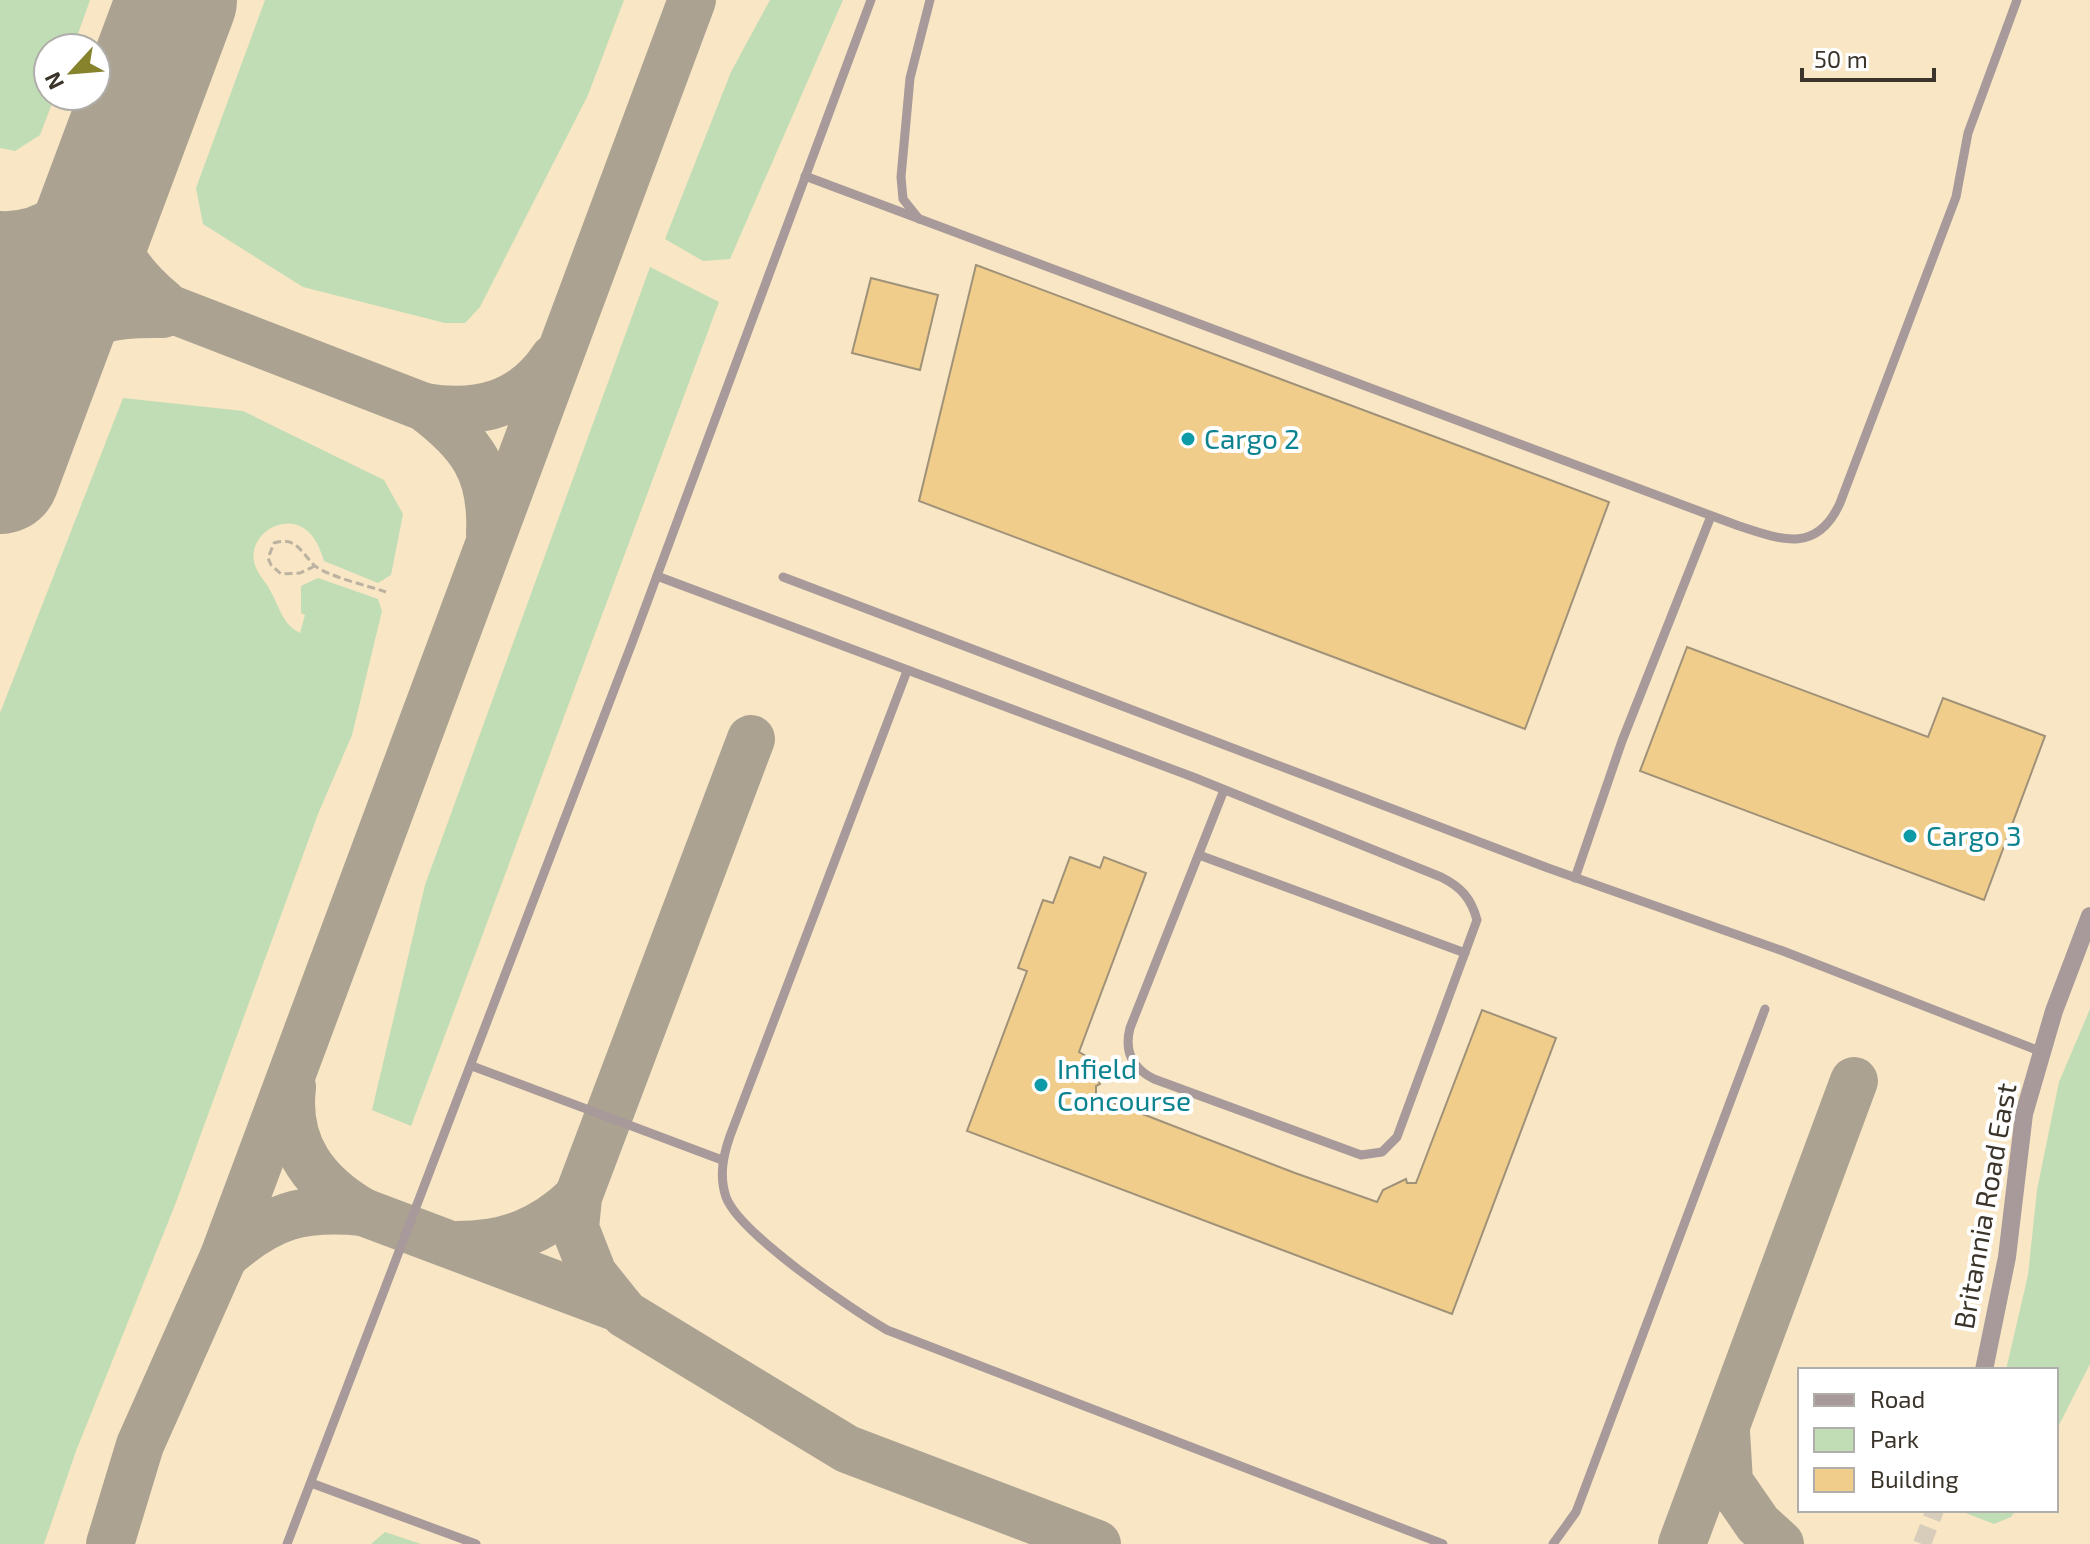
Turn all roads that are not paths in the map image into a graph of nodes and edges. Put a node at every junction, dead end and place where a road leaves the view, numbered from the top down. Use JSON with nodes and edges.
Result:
{"nodes":[{"id":1,"x":871,"y":0,"type":"edge"},
{"id":2,"x":930,"y":0,"type":"edge"},
{"id":3,"x":2017,"y":0,"type":"edge"},
{"id":4,"x":805,"y":176,"type":"junction"},
{"id":5,"x":919,"y":219,"type":"junction"},
{"id":6,"x":1711,"y":516,"type":"junction"},
{"id":7,"x":657,"y":576,"type":"junction"},
{"id":8,"x":783,"y":577,"type":"dead end"},
{"id":9,"x":907,"y":671,"type":"junction"},
{"id":10,"x":1224,"y":790,"type":"junction"},
{"id":11,"x":1199,"y":855,"type":"junction"},
{"id":12,"x":1575,"y":878,"type":"junction"},
{"id":13,"x":2090,"y":916,"type":"edge"},
{"id":14,"x":1465,"y":953,"type":"junction"},
{"id":15,"x":1765,"y":1009,"type":"dead end"},
{"id":16,"x":2042,"y":1052,"type":"junction"},
{"id":17,"x":472,"y":1066,"type":"junction"},
{"id":18,"x":722,"y":1160,"type":"junction"},
{"id":19,"x":1984,"y":1368,"type":"edge"},
{"id":20,"x":311,"y":1483,"type":"junction"},
{"id":21,"x":287,"y":1544,"type":"edge"},
{"id":22,"x":476,"y":1544,"type":"edge"},
{"id":23,"x":1443,"y":1544,"type":"edge"},
{"id":24,"x":1553,"y":1544,"type":"edge"}],
"edges":[{"from":1,"to":4,"type":"lane"},
{"from":2,"to":5,"type":"lane"},
{"from":3,"to":6,"type":"lane"},
{"from":4,"to":5,"type":"lane"},
{"from":4,"to":7,"type":"lane"},
{"from":5,"to":6,"type":"lane"},
{"from":6,"to":12,"type":"lane"},
{"from":7,"to":9,"type":"lane"},
{"from":7,"to":17,"type":"lane"},
{"from":8,"to":12,"type":"lane"},
{"from":9,"to":10,"type":"lane"},
{"from":9,"to":18,"type":"lane"},
{"from":10,"to":11,"type":"lane"},
{"from":10,"to":14,"type":"lane"},
{"from":11,"to":14,"type":"lane"},
{"from":11,"to":14,"type":"lane"},
{"from":12,"to":16,"type":"lane"},
{"from":13,"to":16,"type":"street","name":"Britannia Road East"},
{"from":15,"to":24,"type":"lane"},
{"from":16,"to":19,"type":"street","name":"Britannia Road East"},
{"from":17,"to":18,"type":"lane"},
{"from":17,"to":20,"type":"lane"},
{"from":18,"to":23,"type":"lane"},
{"from":20,"to":21,"type":"lane"},
{"from":20,"to":22,"type":"lane"}]}
